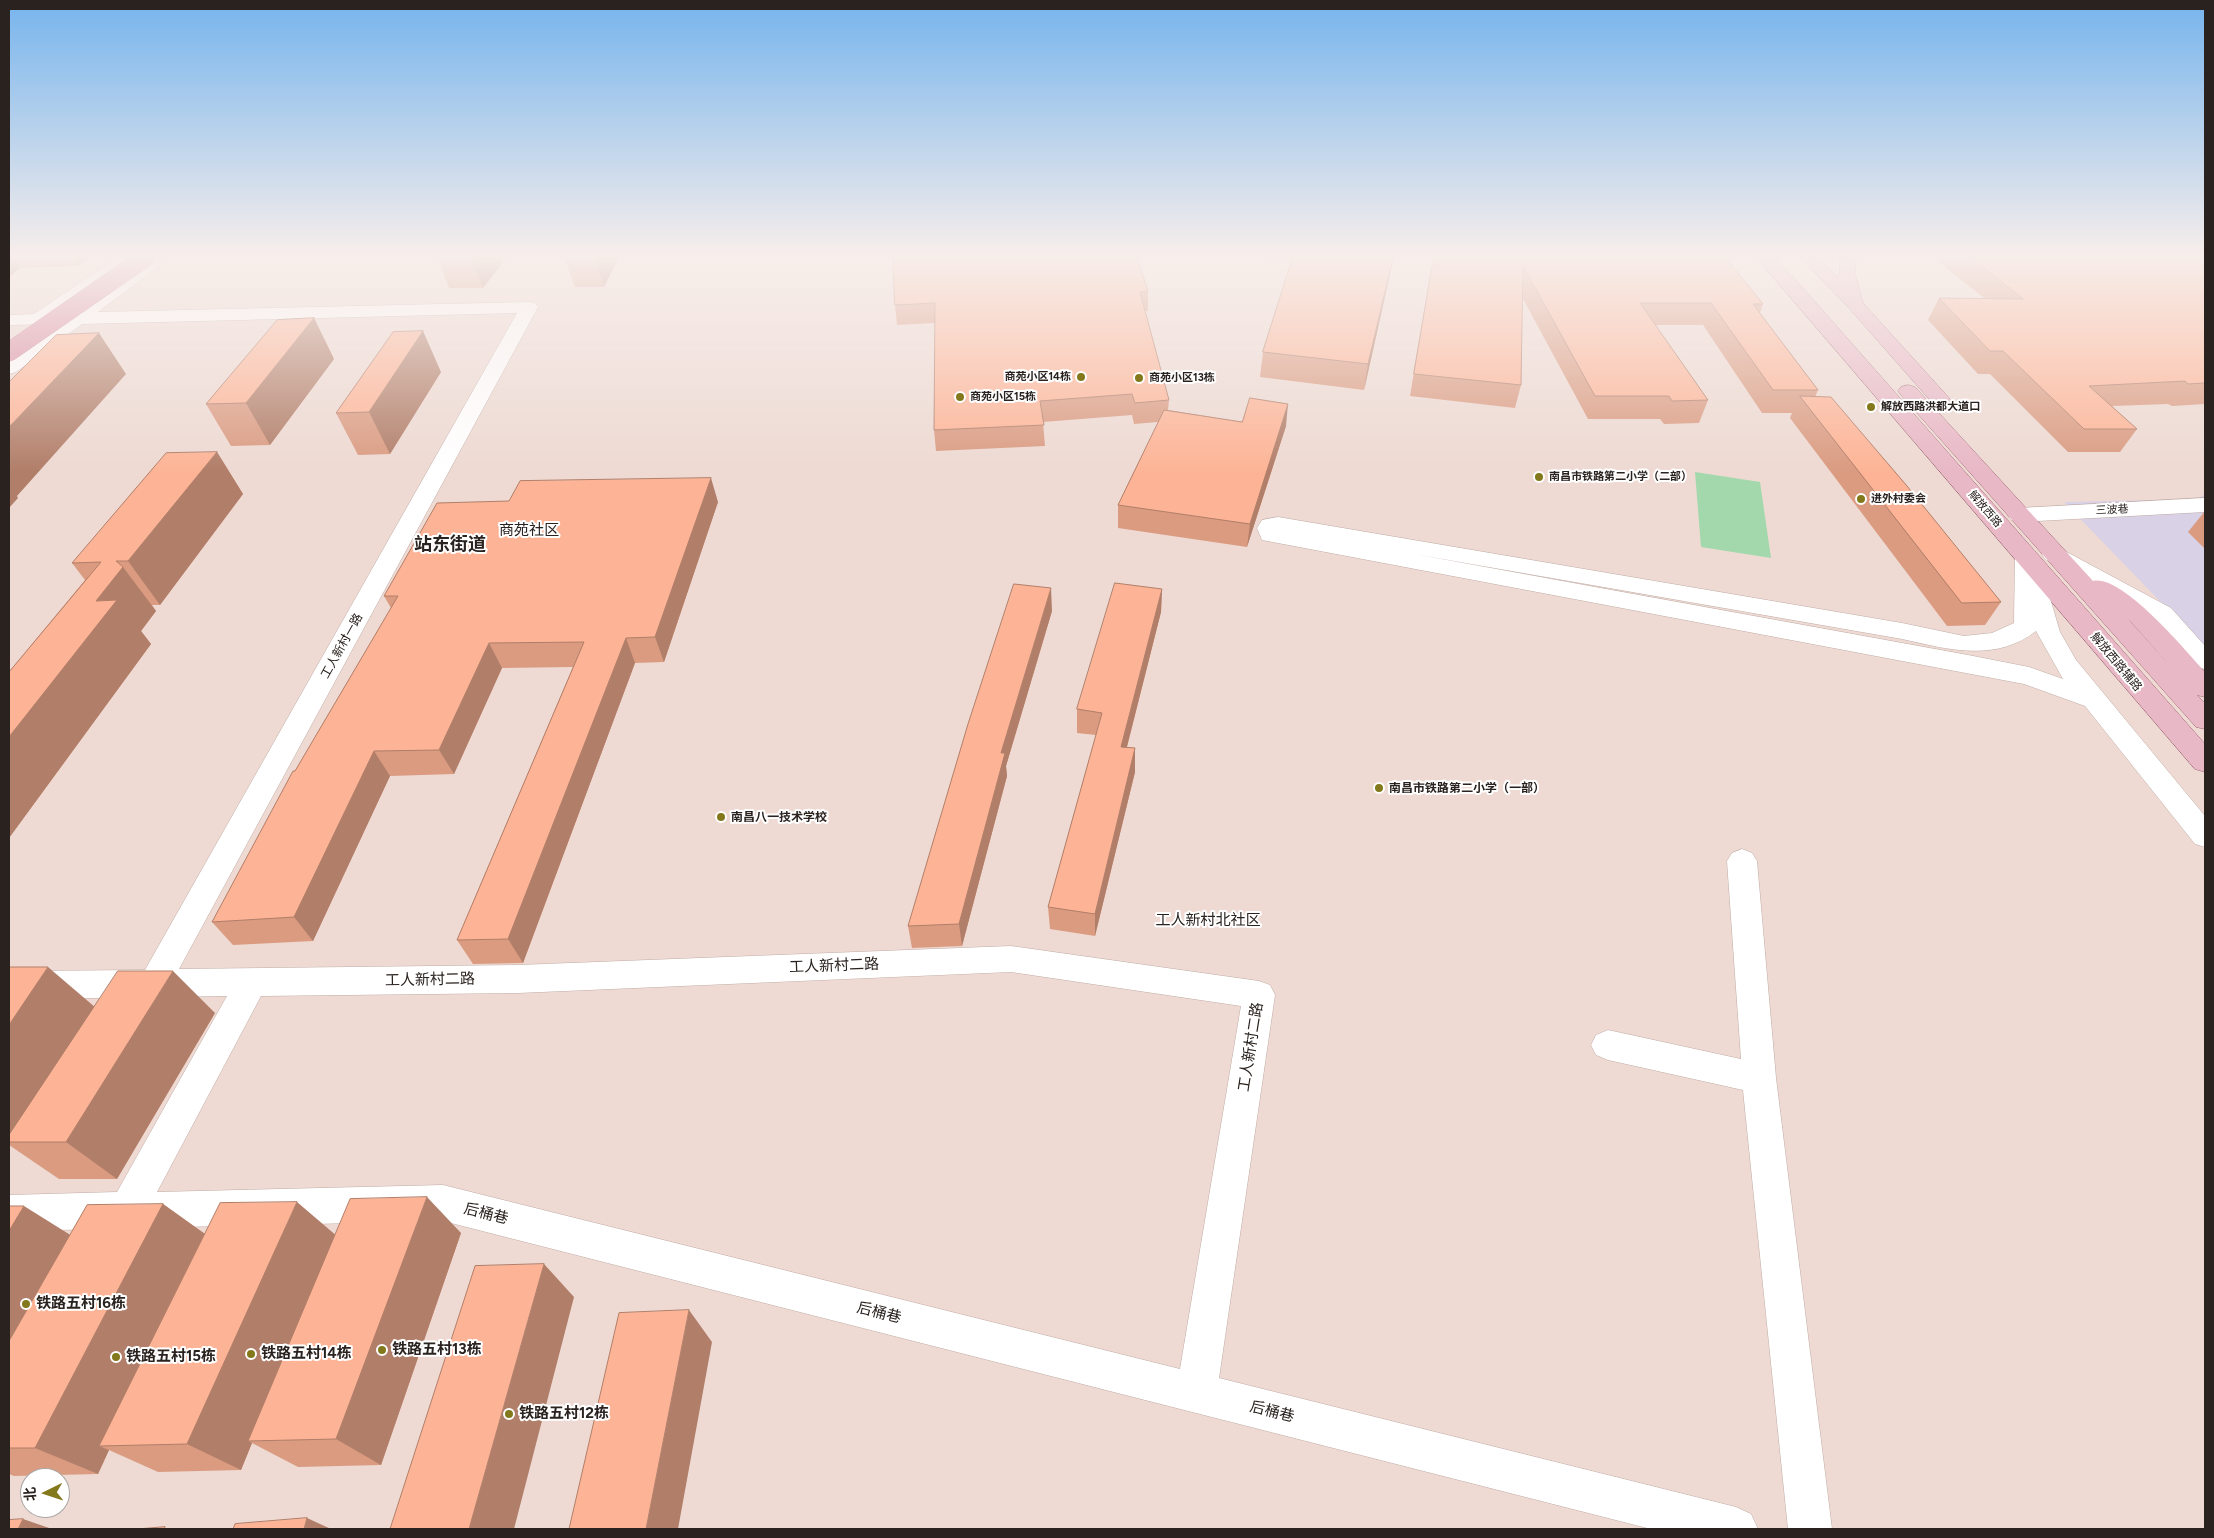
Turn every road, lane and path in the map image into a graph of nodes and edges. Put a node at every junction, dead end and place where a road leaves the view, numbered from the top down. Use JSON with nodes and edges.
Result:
{"nodes":[{"id":1,"x":25,"y":329,"type":"edge"},
{"id":2,"x":42,"y":329,"type":"edge"},
{"id":3,"x":63,"y":329,"type":"edge"},
{"id":4,"x":517,"y":329,"type":"edge"},
{"id":5,"x":1827,"y":329,"type":"edge"},
{"id":6,"x":1852,"y":329,"type":"edge"},
{"id":7,"x":1877,"y":329,"type":"edge"},
{"id":8,"x":9,"y":340,"type":"edge"},
{"id":9,"x":9,"y":352,"type":"edge"},
{"id":10,"x":9,"y":368,"type":"edge"},
{"id":11,"x":1990,"y":482,"type":"junction"},
{"id":12,"x":2205,"y":505,"type":"edge"},
{"id":13,"x":2019,"y":515,"type":"junction"},
{"id":14,"x":2053,"y":554,"type":"junction"},
{"id":15,"x":2026,"y":555,"type":"junction"},
{"id":16,"x":2205,"y":661,"type":"edge"},
{"id":17,"x":2205,"y":688,"type":"edge"},
{"id":18,"x":2093,"y":699,"type":"junction"},
{"id":19,"x":2205,"y":720,"type":"edge"},
{"id":20,"x":2205,"y":762,"type":"edge"},
{"id":21,"x":2205,"y":769,"type":"edge"},
{"id":22,"x":2205,"y":836,"type":"edge"},
{"id":23,"x":1742,"y":861,"type":"dead end"},
{"id":24,"x":251,"y":983,"type":"junction"},
{"id":25,"x":154,"y":984,"type":"junction"},
{"id":26,"x":9,"y":994,"type":"edge"},
{"id":27,"x":1608,"y":1045,"type":"dead end"},
{"id":28,"x":1759,"y":1078,"type":"junction"},
{"id":29,"x":127,"y":1210,"type":"junction"},
{"id":30,"x":9,"y":1213,"type":"edge"},
{"id":31,"x":105,"y":1254,"type":"edge"},
{"id":32,"x":1196,"y":1393,"type":"junction"},
{"id":33,"x":1736,"y":1529,"type":"edge"},
{"id":34,"x":1810,"y":1529,"type":"edge"}],
"edges":[{"from":1,"to":8,"type":"street"},
{"from":2,"to":9,"type":"highway","bridge":true},
{"from":3,"to":10,"type":"street"},
{"from":4,"to":25,"type":"street","name":"工人新村一路"},
{"from":5,"to":15,"type":"main road","name":"解放西路"},
{"from":6,"to":11,"type":"main road","name":"解放西路"},
{"from":7,"to":11,"type":"main road"},
{"from":11,"to":13,"type":"main road","name":"解放西路"},
{"from":12,"to":13,"type":"street","name":"三波巷"},
{"from":13,"to":14,"type":"main road","name":"解放西路"},
{"from":14,"to":16,"type":"street"},
{"from":14,"to":17,"type":"main road"},
{"from":14,"to":19,"type":"main road","name":"解放西路"},
{"from":15,"to":18,"type":"street"},
{"from":15,"to":18,"type":"street"},
{"from":15,"to":20,"type":"main road","name":"解放西路"},
{"from":15,"to":21,"type":"main road","name":"解放西路辅路"},
{"from":18,"to":22,"type":"street"},
{"from":23,"to":28,"type":"street"},
{"from":24,"to":25,"type":"street","name":"工人新村二路"},
{"from":24,"to":29,"type":"street"},
{"from":24,"to":32,"type":"street","name":"工人新村二路"},
{"from":25,"to":26,"type":"street","name":"工人新村二路"},
{"from":27,"to":28,"type":"street"},
{"from":28,"to":34,"type":"street"},
{"from":29,"to":30,"type":"street","name":"后桶巷"},
{"from":29,"to":31,"type":"street"},
{"from":29,"to":32,"type":"street","name":"后桶巷"},
{"from":32,"to":33,"type":"street","name":"后桶巷"}]}
